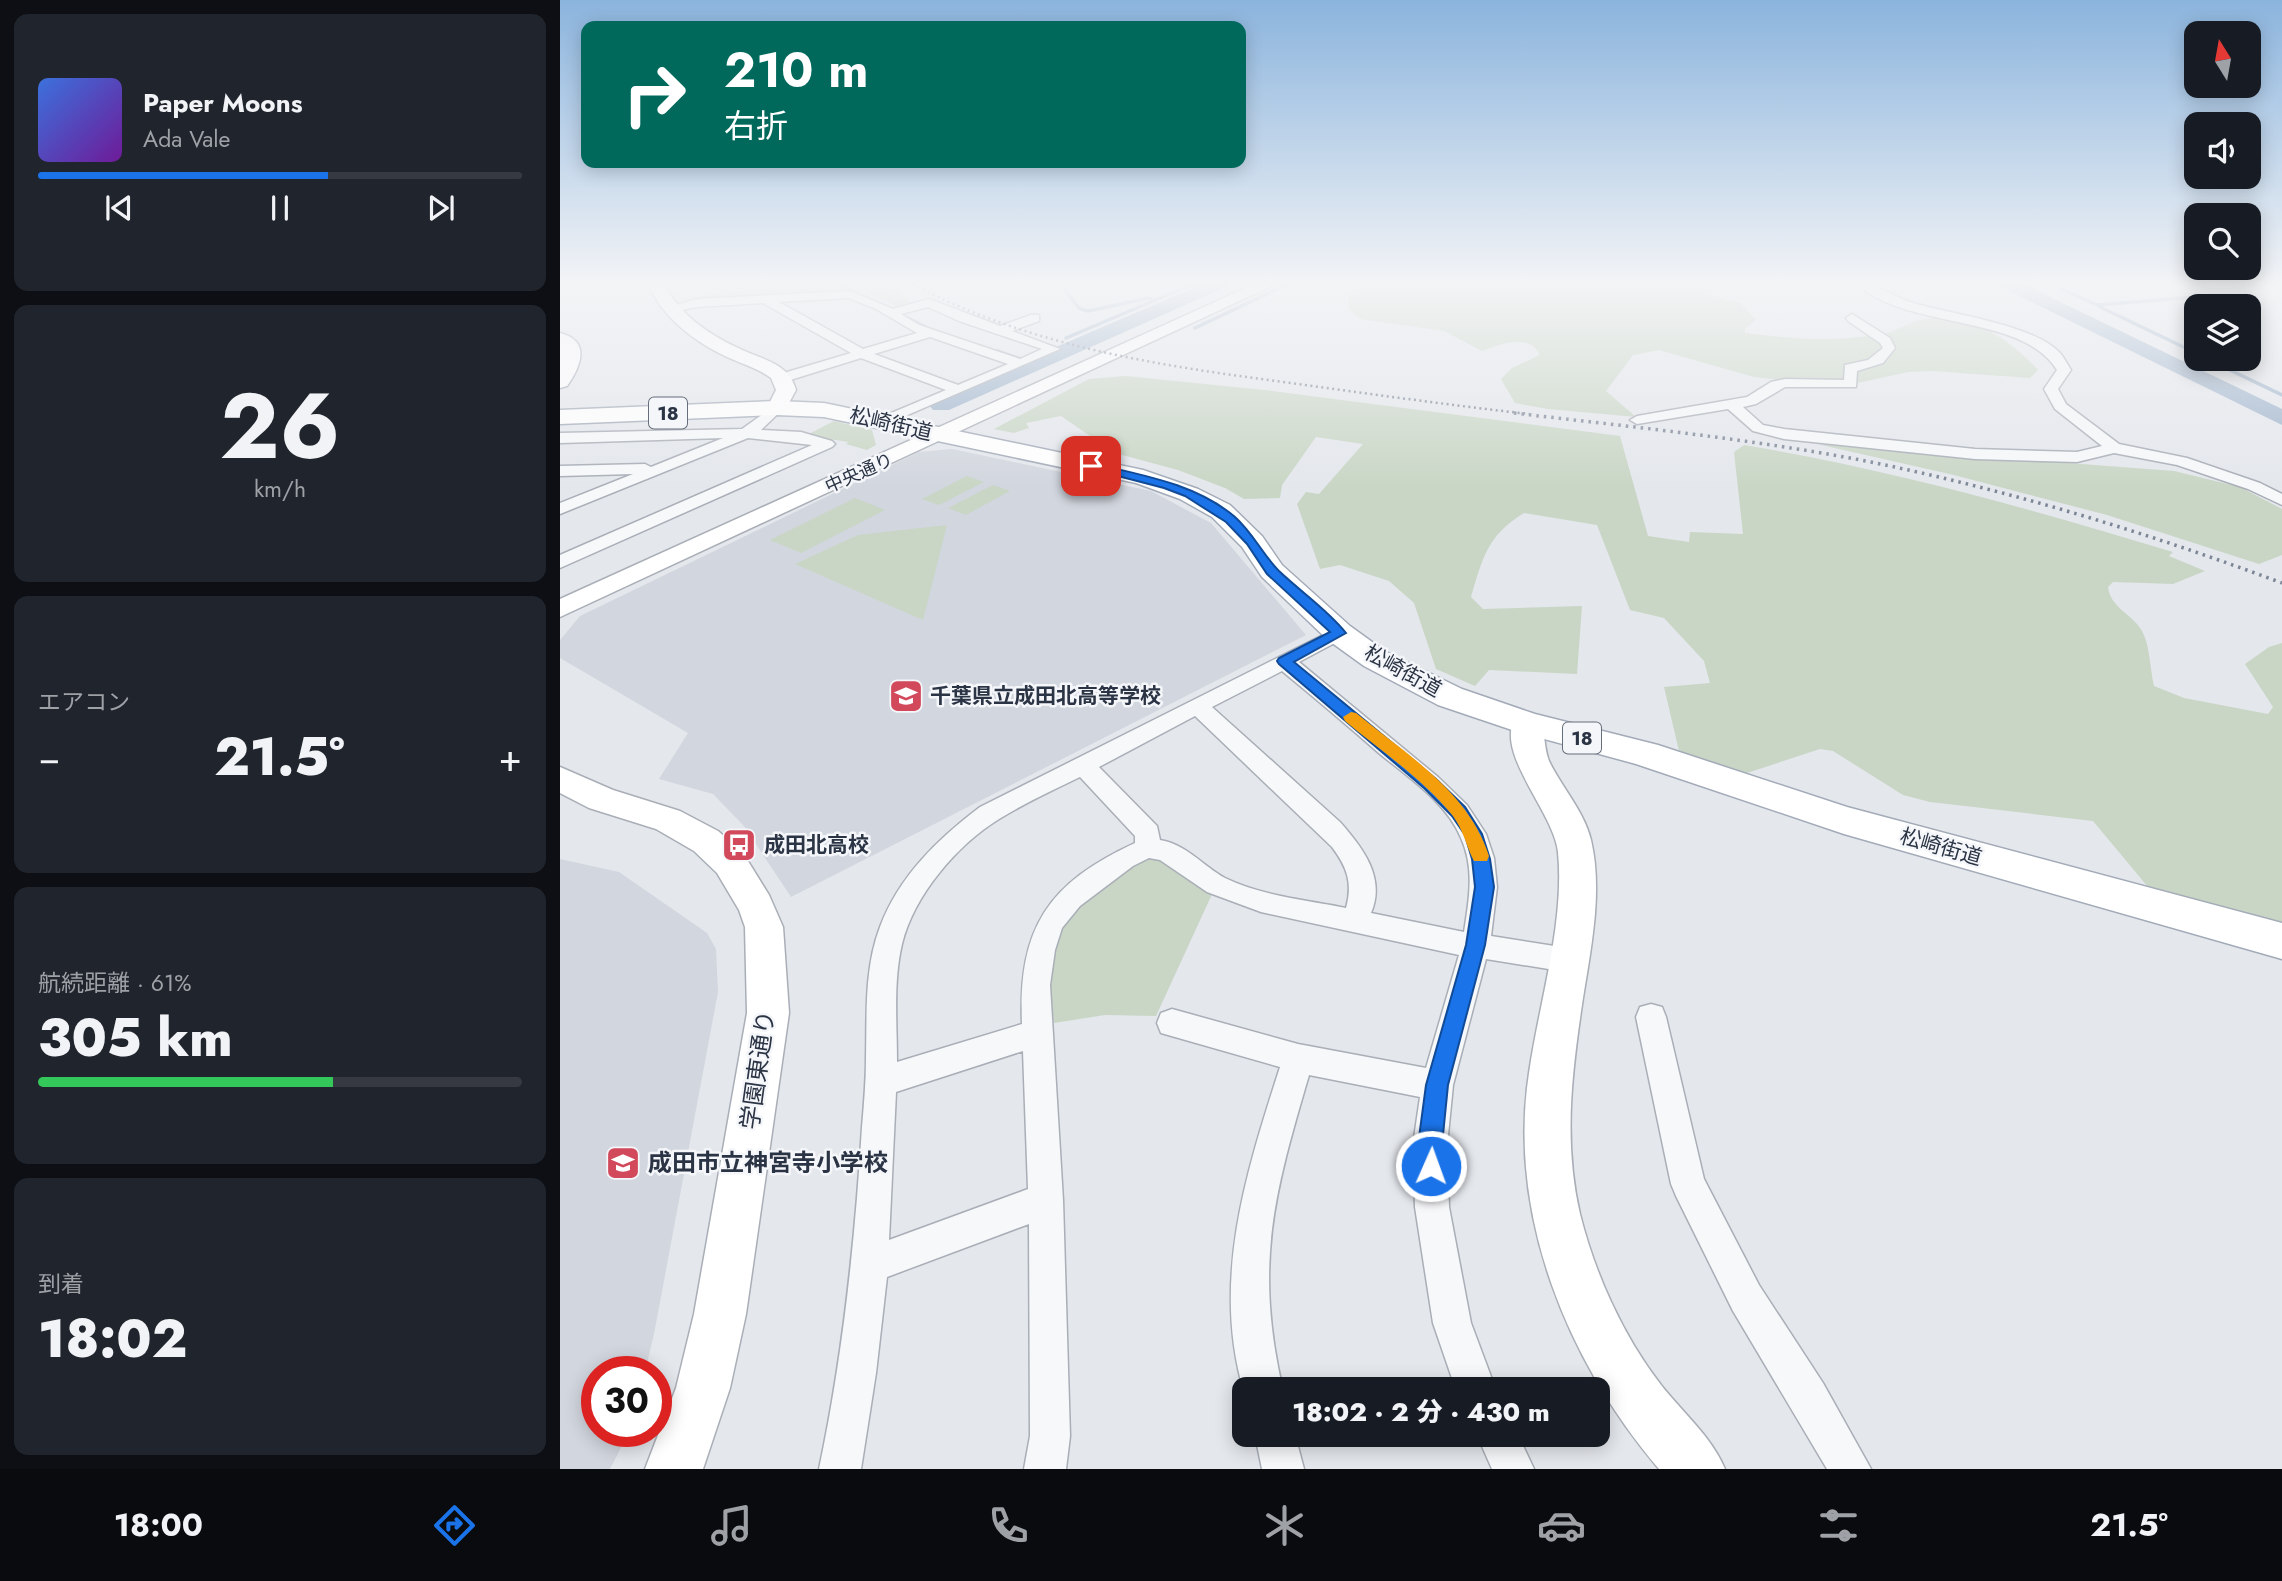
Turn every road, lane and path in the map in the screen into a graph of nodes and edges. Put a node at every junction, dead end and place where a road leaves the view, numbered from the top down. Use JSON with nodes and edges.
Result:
{"nodes":[{"id":1,"x":572,"y":351,"type":"edge"},
{"id":2,"x":727,"y":351,"type":"edge"},
{"id":3,"x":856,"y":351,"type":"edge"},
{"id":4,"x":874,"y":351,"type":"edge"},
{"id":5,"x":981,"y":351,"type":"edge"},
{"id":6,"x":1050,"y":351,"type":"edge"},
{"id":7,"x":1111,"y":351,"type":"edge"},
{"id":8,"x":1119,"y":351,"type":"edge"},
{"id":9,"x":1888,"y":351,"type":"edge"},
{"id":10,"x":2047,"y":351,"type":"edge"},
{"id":11,"x":862,"y":354,"type":"junction"},
{"id":12,"x":1020,"y":363,"type":"junction"},
{"id":13,"x":782,"y":378,"type":"junction"},
{"id":14,"x":560,"y":382,"type":"edge"},
{"id":15,"x":957,"y":389,"type":"junction"},
{"id":16,"x":1732,"y":405,"type":"junction"},
{"id":17,"x":777,"y":408,"type":"junction"},
{"id":18,"x":560,"y":416,"type":"edge"},
{"id":19,"x":1637,"y":420,"type":"dead end"},
{"id":20,"x":882,"y":422,"type":"junction"},
{"id":21,"x":747,"y":433,"type":"junction"},
{"id":22,"x":933,"y":434,"type":"junction"},
{"id":23,"x":560,"y":438,"type":"edge"},
{"id":24,"x":2113,"y":448,"type":"junction"},
{"id":25,"x":560,"y":471,"type":"edge"},
{"id":26,"x":652,"y":471,"type":"junction"},
{"id":27,"x":2279,"y":496,"type":"edge"},
{"id":28,"x":560,"y":509,"type":"edge"},
{"id":29,"x":560,"y":562,"type":"edge"},
{"id":30,"x":560,"y":598,"type":"edge"},
{"id":31,"x":560,"y":608,"type":"edge"},
{"id":32,"x":1339,"y":633,"type":"junction"},
{"id":33,"x":1284,"y":661,"type":"junction"},
{"id":34,"x":1197,"y":706,"type":"junction"},
{"id":35,"x":1527,"y":723,"type":"junction"},
{"id":36,"x":1083,"y":765,"type":"junction"},
{"id":37,"x":560,"y":779,"type":"edge"},
{"id":38,"x":1147,"y":848,"type":"junction"},
{"id":39,"x":1354,"y":921,"type":"junction"},
{"id":40,"x":2282,"y":941,"type":"edge"},
{"id":41,"x":1476,"y":945,"type":"junction"},
{"id":42,"x":1567,"y":960,"type":"junction"},
{"id":43,"x":1651,"y":1017,"type":"dead end"},
{"id":44,"x":1172,"y":1023,"type":"dead end"},
{"id":45,"x":1036,"y":1033,"type":"junction"},
{"id":46,"x":1298,"y":1058,"type":"junction"},
{"id":47,"x":881,"y":1082,"type":"junction"},
{"id":48,"x":1437,"y":1085,"type":"junction"},
{"id":49,"x":1046,"y":1200,"type":"junction"},
{"id":50,"x":870,"y":1265,"type":"junction"},
{"id":51,"x":1262,"y":1377,"type":"edge"},
{"id":52,"x":1471,"y":1377,"type":"edge"},
{"id":53,"x":1278,"y":1447,"type":"edge"},
{"id":54,"x":1502,"y":1447,"type":"edge"},
{"id":55,"x":674,"y":1469,"type":"edge"},
{"id":56,"x":841,"y":1469,"type":"edge"},
{"id":57,"x":1045,"y":1469,"type":"edge"},
{"id":58,"x":1283,"y":1469,"type":"edge"},
{"id":59,"x":1513,"y":1469,"type":"edge"},
{"id":60,"x":1696,"y":1469,"type":"edge"},
{"id":61,"x":1850,"y":1469,"type":"edge"}],
"edges":[{"from":1,"to":14,"type":"main road"},
{"from":2,"to":13,"type":"street"},
{"from":3,"to":11,"type":"street"},
{"from":4,"to":11,"type":"street"},
{"from":5,"to":12,"type":"street"},
{"from":6,"to":12,"type":"street"},
{"from":7,"to":22,"type":"street","name":"中央通り"},
{"from":8,"to":22,"type":"street","name":"中央通り"},
{"from":9,"to":16,"type":"street"},
{"from":10,"to":24,"type":"street"},
{"from":11,"to":13,"type":"street"},
{"from":11,"to":15,"type":"street"},
{"from":12,"to":15,"type":"street"},
{"from":13,"to":17,"type":"street"},
{"from":15,"to":20,"type":"street"},
{"from":16,"to":19,"type":"street"},
{"from":16,"to":24,"type":"street"},
{"from":17,"to":18,"type":"main road","name":"松崎街道","number":"18"},
{"from":17,"to":20,"type":"main road","name":"松崎街道","number":"18"},
{"from":17,"to":21,"type":"street"},
{"from":20,"to":22,"type":"main road","name":"松崎街道","number":"18"},
{"from":21,"to":23,"type":"street"},
{"from":21,"to":26,"type":"street"},
{"from":21,"to":29,"type":"street"},
{"from":22,"to":30,"type":"street","name":"中央通り"},
{"from":22,"to":31,"type":"street","name":"中央通り"},
{"from":22,"to":32,"type":"main road","name":"松崎街道","number":"18"},
{"from":24,"to":27,"type":"street"},
{"from":25,"to":26,"type":"street"},
{"from":26,"to":28,"type":"street"},
{"from":32,"to":33,"type":"street"},
{"from":32,"to":35,"type":"main road","name":"松崎街道","number":"18"},
{"from":33,"to":34,"type":"street"},
{"from":33,"to":41,"type":"street"},
{"from":34,"to":36,"type":"street"},
{"from":34,"to":39,"type":"street"},
{"from":35,"to":40,"type":"main road","name":"松崎街道","number":"18"},
{"from":35,"to":42,"type":"street"},
{"from":36,"to":38,"type":"street"},
{"from":36,"to":47,"type":"street"},
{"from":37,"to":55,"type":"street","name":"学園東通り"},
{"from":38,"to":39,"type":"street"},
{"from":38,"to":45,"type":"street"},
{"from":39,"to":41,"type":"street"},
{"from":41,"to":42,"type":"street"},
{"from":41,"to":48,"type":"street"},
{"from":42,"to":60,"type":"street"},
{"from":43,"to":61,"type":"street"},
{"from":44,"to":46,"type":"street"},
{"from":45,"to":47,"type":"street"},
{"from":45,"to":49,"type":"street"},
{"from":46,"to":48,"type":"street"},
{"from":46,"to":51,"type":"street"},
{"from":47,"to":50,"type":"street"},
{"from":48,"to":52,"type":"street"},
{"from":49,"to":50,"type":"street"},
{"from":49,"to":57,"type":"street"},
{"from":50,"to":56,"type":"street"},
{"from":53,"to":58,"type":"street"},
{"from":54,"to":59,"type":"street"}]}
